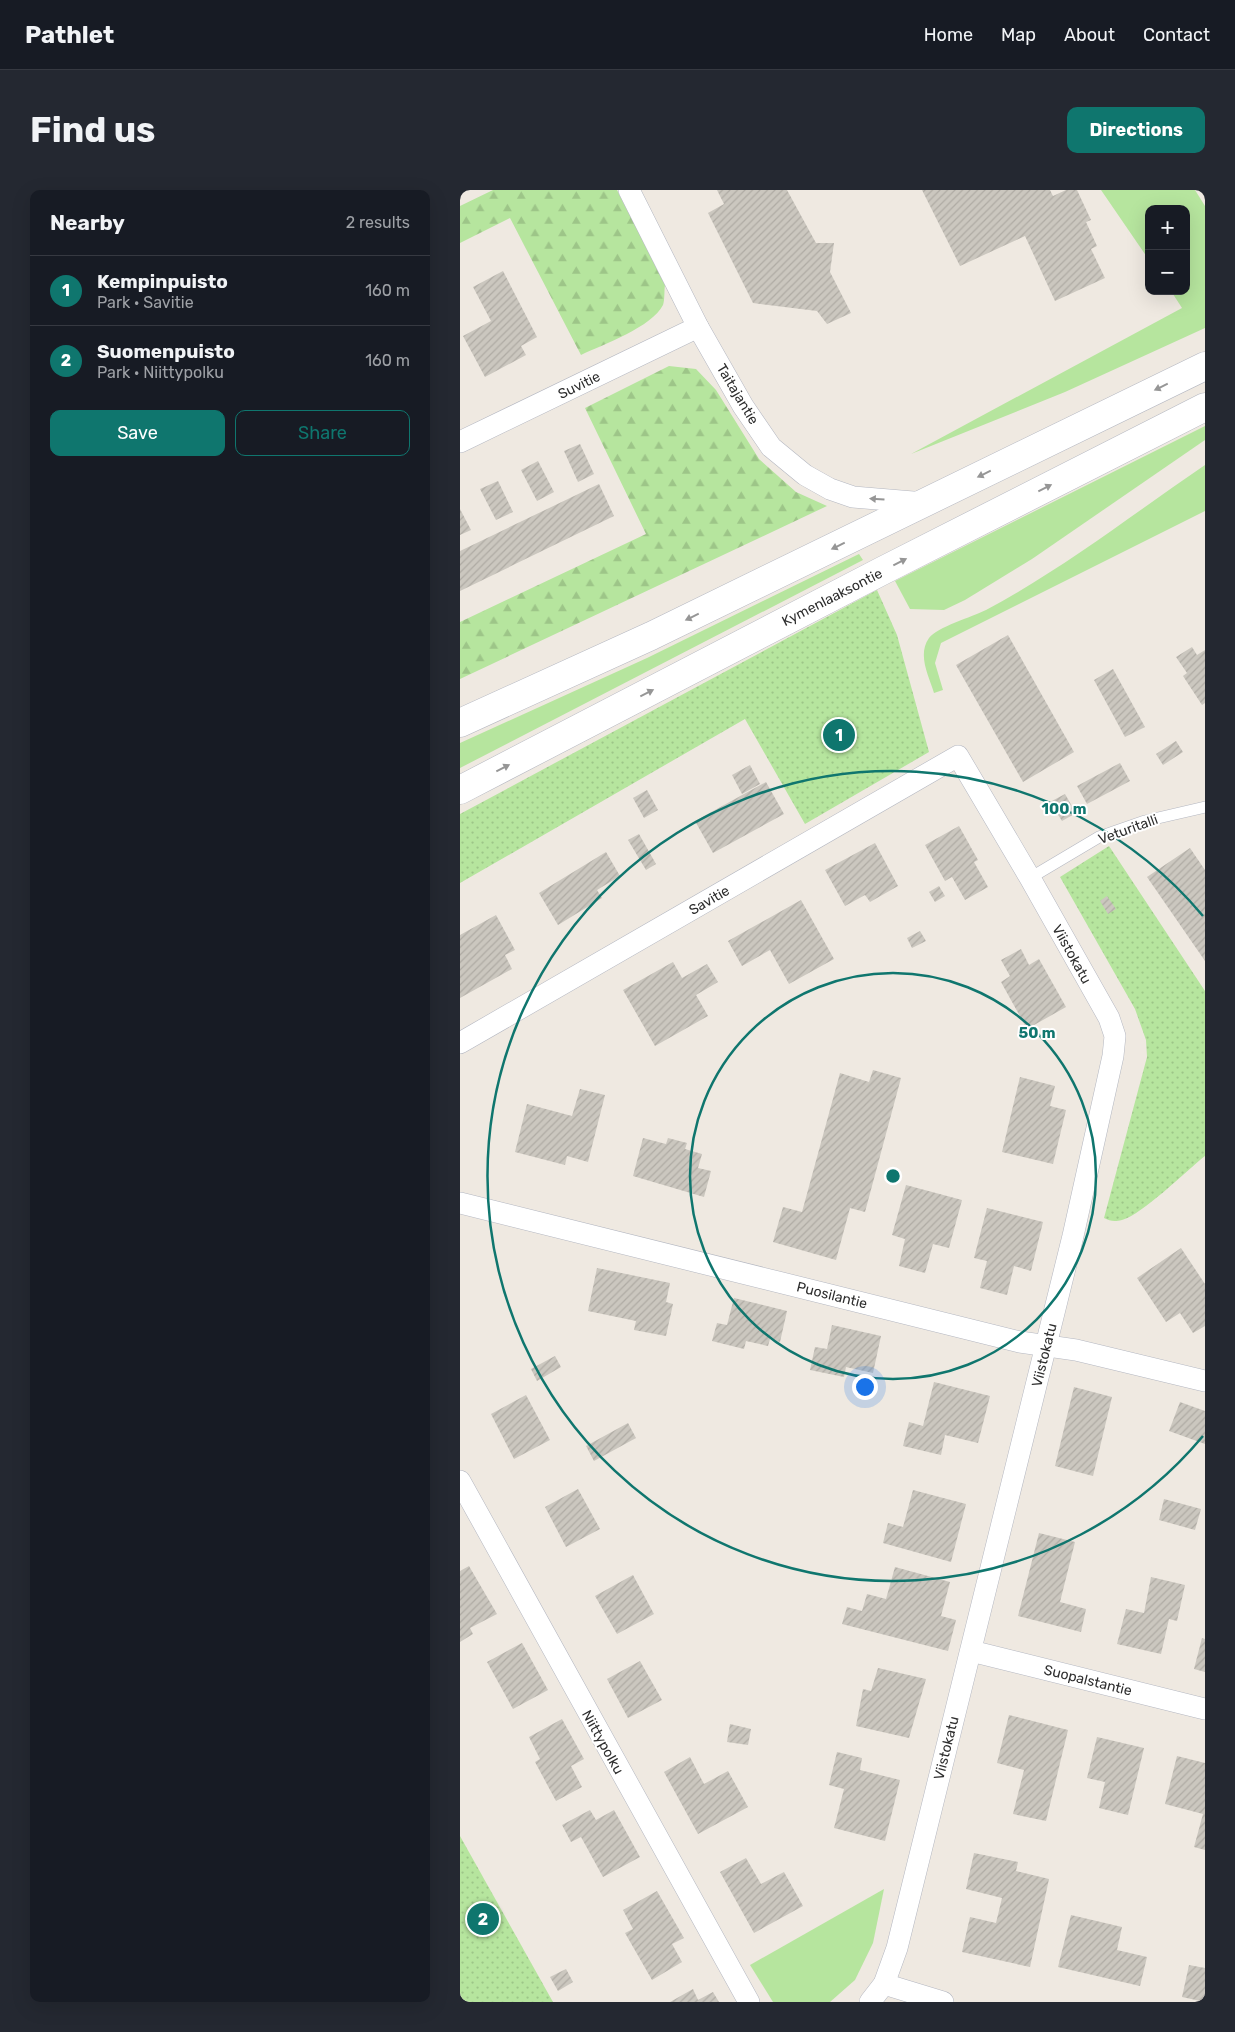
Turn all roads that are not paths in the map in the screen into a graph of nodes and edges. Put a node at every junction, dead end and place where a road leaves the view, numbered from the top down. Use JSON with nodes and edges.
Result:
{"nodes":[{"id":1,"x":629,"y":190,"type":"edge"},
{"id":2,"x":698,"y":327,"type":"junction"},
{"id":3,"x":1205,"y":366,"type":"edge"},
{"id":4,"x":1205,"y":407,"type":"edge"},
{"id":5,"x":460,"y":442,"type":"edge"},
{"id":6,"x":925,"y":503,"type":"junction"},
{"id":7,"x":460,"y":723,"type":"edge"},
{"id":8,"x":958,"y":756,"type":"joint"},
{"id":9,"x":460,"y":790,"type":"edge"},
{"id":10,"x":1205,"y":807,"type":"edge"},
{"id":11,"x":1030,"y":878,"type":"junction"},
{"id":12,"x":460,"y":1043,"type":"edge"},
{"id":13,"x":460,"y":1203,"type":"edge"},
{"id":14,"x":1046,"y":1346,"type":"junction"},
{"id":15,"x":1205,"y":1382,"type":"edge"},
{"id":16,"x":460,"y":1481,"type":"edge"},
{"id":17,"x":972,"y":1651,"type":"junction"},
{"id":18,"x":1205,"y":1709,"type":"edge"},
{"id":19,"x":884,"y":1984,"type":"junction"},
{"id":20,"x":749,"y":2002,"type":"edge"},
{"id":21,"x":870,"y":2002,"type":"edge"},
{"id":22,"x":943,"y":2002,"type":"edge"}],
"edges":[{"from":1,"to":2,"type":"street","name":"Taitajantie"},
{"from":2,"to":5,"type":"street","name":"Suvitie"},
{"from":6,"to":2,"type":"street","name":"Taitajantie","one_way":true},
{"from":3,"to":6,"type":"main road","one_way":true},
{"from":9,"to":4,"type":"main road","name":"Kymenlaaksontie","one_way":true},
{"from":6,"to":7,"type":"main road","one_way":true},
{"from":8,"to":11,"type":"street","name":"Viistokatu"},
{"from":8,"to":12,"type":"street","name":"Savitie"},
{"from":10,"to":11,"type":"lane","name":"Veturitalli"},
{"from":11,"to":14,"type":"street","name":"Viistokatu"},
{"from":13,"to":14,"type":"street","name":"Puosilantie"},
{"from":14,"to":15,"type":"street","name":"Puosilantie"},
{"from":14,"to":17,"type":"street","name":"Viistokatu"},
{"from":16,"to":20,"type":"street","name":"Niittypolku"},
{"from":17,"to":18,"type":"street","name":"Suopalstantie"},
{"from":17,"to":19,"type":"street","name":"Viistokatu"},
{"from":19,"to":21,"type":"street","name":"Viistokatu"},
{"from":19,"to":22,"type":"street"}]}
